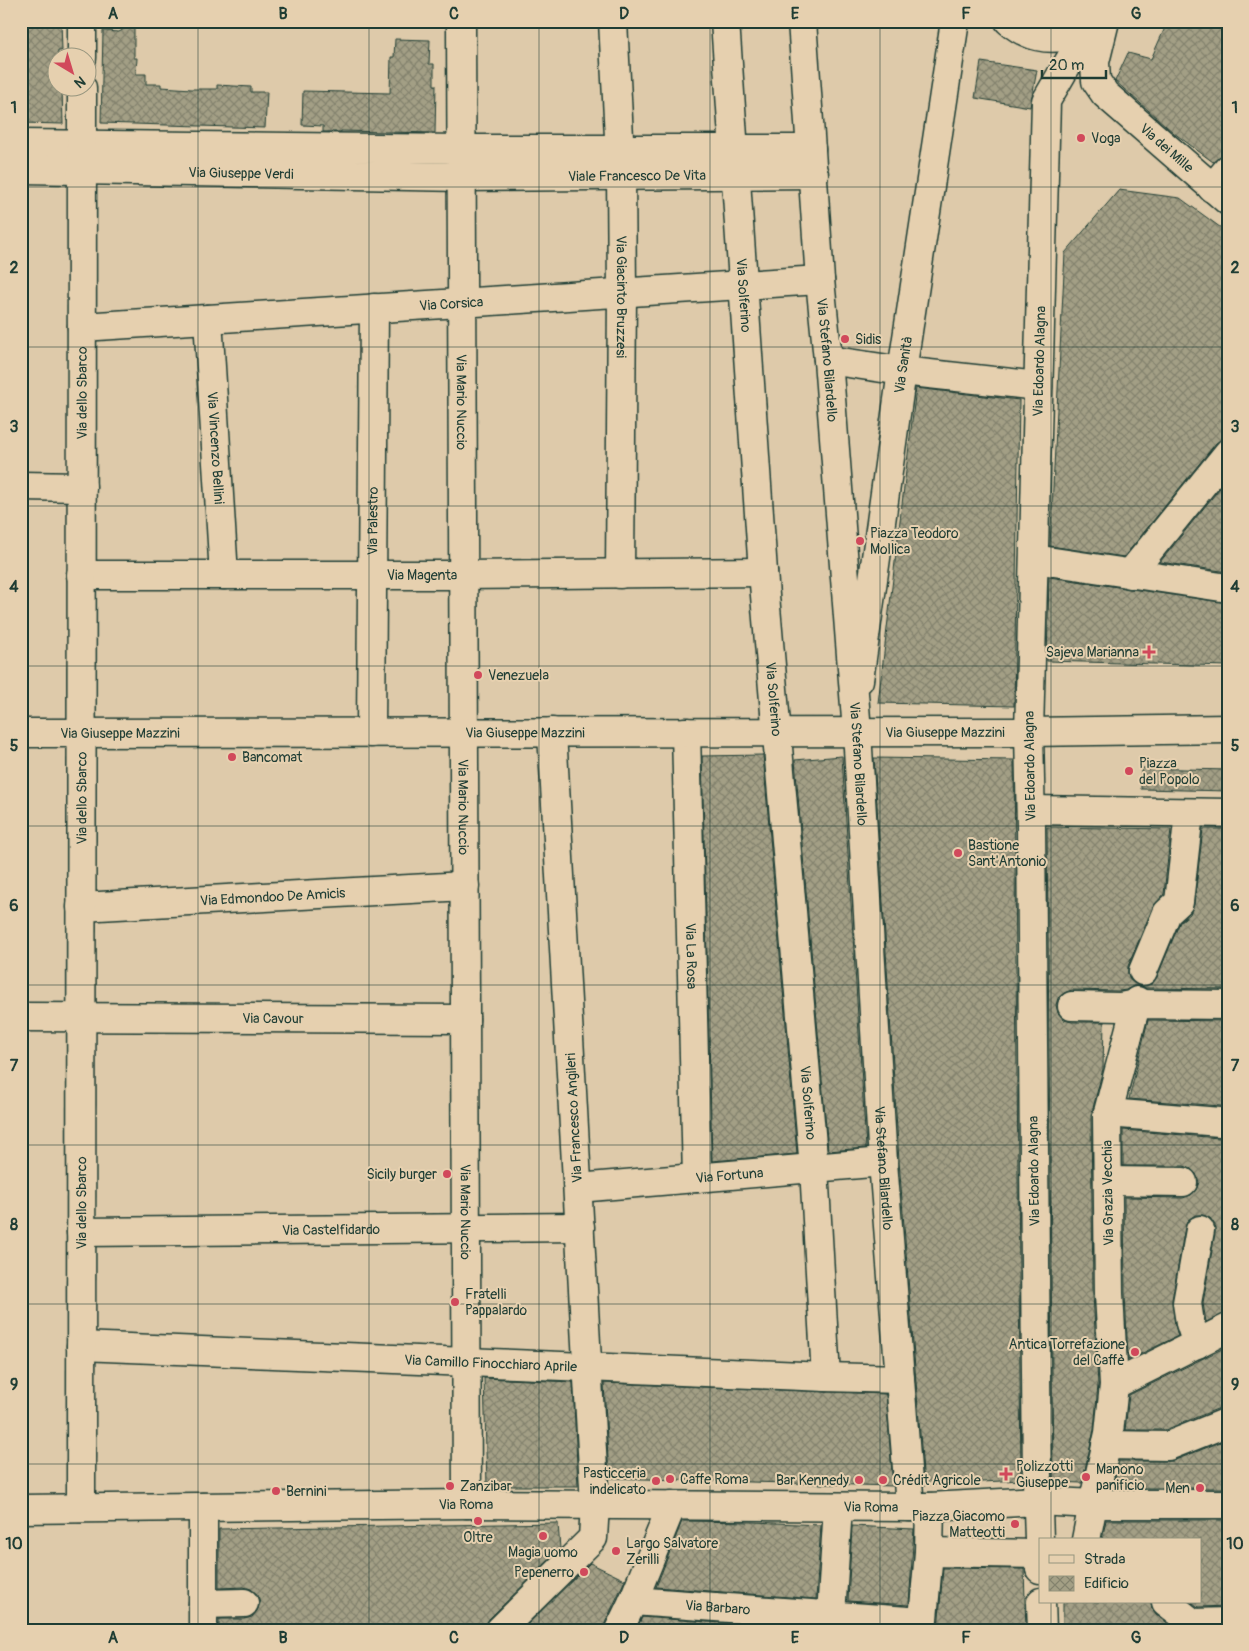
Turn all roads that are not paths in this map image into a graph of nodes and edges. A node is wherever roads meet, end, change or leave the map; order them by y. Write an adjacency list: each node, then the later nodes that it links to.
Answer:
1 (82, 21): 9 (street)
2 (460, 21): 12 (street, Via Mario Nuccio)
3 (613, 21): 16 (street, Via Giacinto Bruzzesi)
4 (725, 21): 14 (street, Via Solferino)
5 (802, 21): 15 (street, Via Stefano Bilardello)
6 (955, 21): 28 (street, Via Sanità)
7 (1008, 21): 8 (street)
8 (1096, 23): 19 (street, Via dei Mille); 29 (street, Via Edoardo Alagna)
9 (82, 48)
10 (82, 98): 13 (street, Via dello Sbarco)
11 (21, 144): 13 (street, Via Giuseppe Verdi)
12 (461, 149): 13 (street, Via Giuseppe Verdi); 16 (street, Viale Francesco De Vita); 18 (street, Via Mario Nuccio)
13 (82, 157): 17 (street, Via Giuseppe Verdi); 18 (street, Via Giuseppe Verdi); 26 (street, Via dello Sbarco)
14 (735, 162): 15 (street, Viale Francesco De Vita); 16 (street, Viale Francesco De Vita); 21 (street, Via Solferino)
15 (813, 162): 20 (street, Via Stefano Bilardello)
16 (620, 163): 18 (street, Viale Francesco De Vita); 22 (street, Via Giacinto Bruzzesi)
17 (21, 169)
18 (462, 177): 23 (street, Via Mario Nuccio)
19 (1223, 186)
20 (820, 280): 21 (street, Via Corsica); 27 (street, Via Stefano Bilardello)
21 (743, 285): 22 (street, Via Corsica); 34 (street, Via Solferino)
22 (622, 292): 23 (street, Via Corsica); 35 (street, Via Giacinto Bruzzesi)
23 (461, 302): 24 (street, Via Corsica); 40 (street, Via Mario Nuccio)
24 (374, 308): 25 (street, Via Corsica); 39 (street, Via Palestro)
25 (208, 319): 26 (street, Via Corsica); 38 (street, Via Vincenzo Bellini)
26 (82, 327): 32 (street, Via dello Sbarco)
27 (828, 360): 28 (street); 42 (street, Via Stefano Bilardello)
28 (902, 371): 29 (street); 42 (street, Via Sanità)
29 (1038, 386): 33 (street, Via Edoardo Alagna)
30 (1228, 453): 36 (street)
31 (21, 486): 32 (street)
32 (82, 487): 37 (street, Via dello Sbarco)
33 (1034, 559): 36 (street); 47 (street, Via Edoardo Alagna)
34 (763, 572): 35 (street, Via Magenta); 46 (street, Via Solferino)
35 (620, 574): 40 (street, Via Magenta)
36 (1130, 574): 41 (street)
37 (81, 575): 38 (street, Via Magenta); 49 (street, Via dello Sbarco)
38 (224, 575): 39 (street, Via Magenta)
39 (372, 575): 40 (street, Via Magenta); 50 (street, Via Palestro)
40 (461, 576): 51 (street, Via Mario Nuccio)
41 (1228, 588)
42 (856, 722): 46 (street, Via Giuseppe Mazzini); 47 (street, Via Giuseppe Mazzini); 66 (street, Via Stefano Bilardello)
43 (1228, 729): 47 (street, Via Giuseppe Mazzini)
44 (552, 732): 45 (street, Via Giuseppe Mazzini); 51 (street, Via Giuseppe Mazzini); 71 (street, Via Francesco Angileri)
45 (686, 732): 46 (street, Via Giuseppe Mazzini); 68 (street, Via La Rosa)
46 (776, 732): 67 (street, Via Solferino)
47 (1028, 732): 52 (street, Via Edoardo Alagna)
48 (21, 733): 49 (street, Via Giuseppe Mazzini)
49 (81, 733): 50 (street, Via Giuseppe Mazzini); 56 (street, Via dello Sbarco)
50 (371, 733): 51 (street, Via Giuseppe Mazzini)
51 (464, 733): 55 (street, Via Mario Nuccio)
52 (1031, 810): 54 (street); 86 (street, Via Edoardo Alagna)
53 (1228, 813): 54 (street)
54 (1188, 821): 57 (street)
55 (465, 886): 56 (street, Via Edmondoo De Amicis); 63 (street, Via Mario Nuccio)
56 (81, 907): 62 (street, Via dello Sbarco)
57 (1143, 970)
58 (1136, 1002): 59 (street); 60 (street); 64 (street, Via Grazia Vecchia)
59 (1228, 1005)
60 (1072, 1006)
61 (21, 1017): 62 (street, Via Cavour)
62 (81, 1017): 63 (street, Via Cavour); 75 (street, Via dello Sbarco)
63 (465, 1019): 73 (street, Via Mario Nuccio)
64 (1108, 1113): 65 (street); 69 (street, Via Grazia Vecchia)
65 (1220, 1122)
66 (883, 1162): 67 (street, Via Fortuna); 82 (street, Via Stefano Bilardello)
67 (814, 1168): 68 (street, Via Fortuna); 81 (street, Via Solferino)
68 (697, 1178): 71 (street, Via Fortuna)
69 (1108, 1182): 70 (street); 83 (street, Via Grazia Vecchia)
70 (1184, 1182)
71 (578, 1188): 72 (street, Via Francesco Angileri)
72 (580, 1227): 73 (street, Via Castelfidardo); 80 (street, Via Francesco Angileri)
73 (466, 1228): 75 (street, Via Castelfidardo); 79 (street, Via Mario Nuccio)
74 (1200, 1230): 77 (street)
75 (81, 1232): 78 (street, Via dello Sbarco)
76 (1228, 1328): 77 (street)
77 (1197, 1344): 83 (street)
78 (81, 1346): 79 (street, Via Camillo Finocchiaro Aprile); 94 (street, Via dello Sbarco)
79 (466, 1361): 80 (street, Via Camillo Finocchiaro Aprile); 88 (street, Via Mario Nuccio)
80 (587, 1366): 81 (street, Via Camillo Finocchiaro Aprile); 89 (street, Via Francesco Angileri)
81 (826, 1377): 82 (street, Via Camillo Finocchiaro Aprile)
82 (900, 1379): 93 (street, Via Stefano Bilardello)
83 (1114, 1385): 85 (street, Via Grazia Vecchia)
84 (1228, 1422): 85 (street)
85 (1106, 1445): 87 (street, Via Grazia Vecchia)
86 (1037, 1490): 87 (street); 93 (street); 97 (street, Via Edoardo Alagna)
87 (1095, 1497): 90 (street); 98 (street, Via Grazia Vecchia)
88 (467, 1504): 89 (street, Via Roma); 92 (street, Via Roma)
89 (595, 1504): 91 (street, Via Roma); 111 (street, Via Francesco Angileri)
90 (1228, 1504)
91 (672, 1506): 96 (street, Via Roma); 101 (street)
92 (203, 1507): 94 (street, Via Roma); 105 (street)
93 (920, 1507): 96 (street, Via Roma); 99 (street, Via Stefano Bilardello)
94 (81, 1508): 95 (street, Via Roma)
95 (21, 1509)
96 (838, 1516): 108 (street)
97 (1039, 1538)
98 (1086, 1538)
99 (929, 1552): 100 (street); 109 (street, Via Stefano Bilardello)
100 (1039, 1556)
101 (633, 1601): 106 (street, Via Barbaro); 112 (street)
102 (244, 1604): 105 (street)
103 (1041, 1604): 113 (street)
104 (1168, 1604): 110 (street)
105 (203, 1617)
106 (751, 1620): 108 (street, Via Barbaro)
107 (1228, 1622): 110 (street)
108 (830, 1623): 109 (street, Via Barbaro)
109 (922, 1626)
110 (1194, 1626)
111 (500, 1630)
112 (619, 1630)
113 (1042, 1630)

